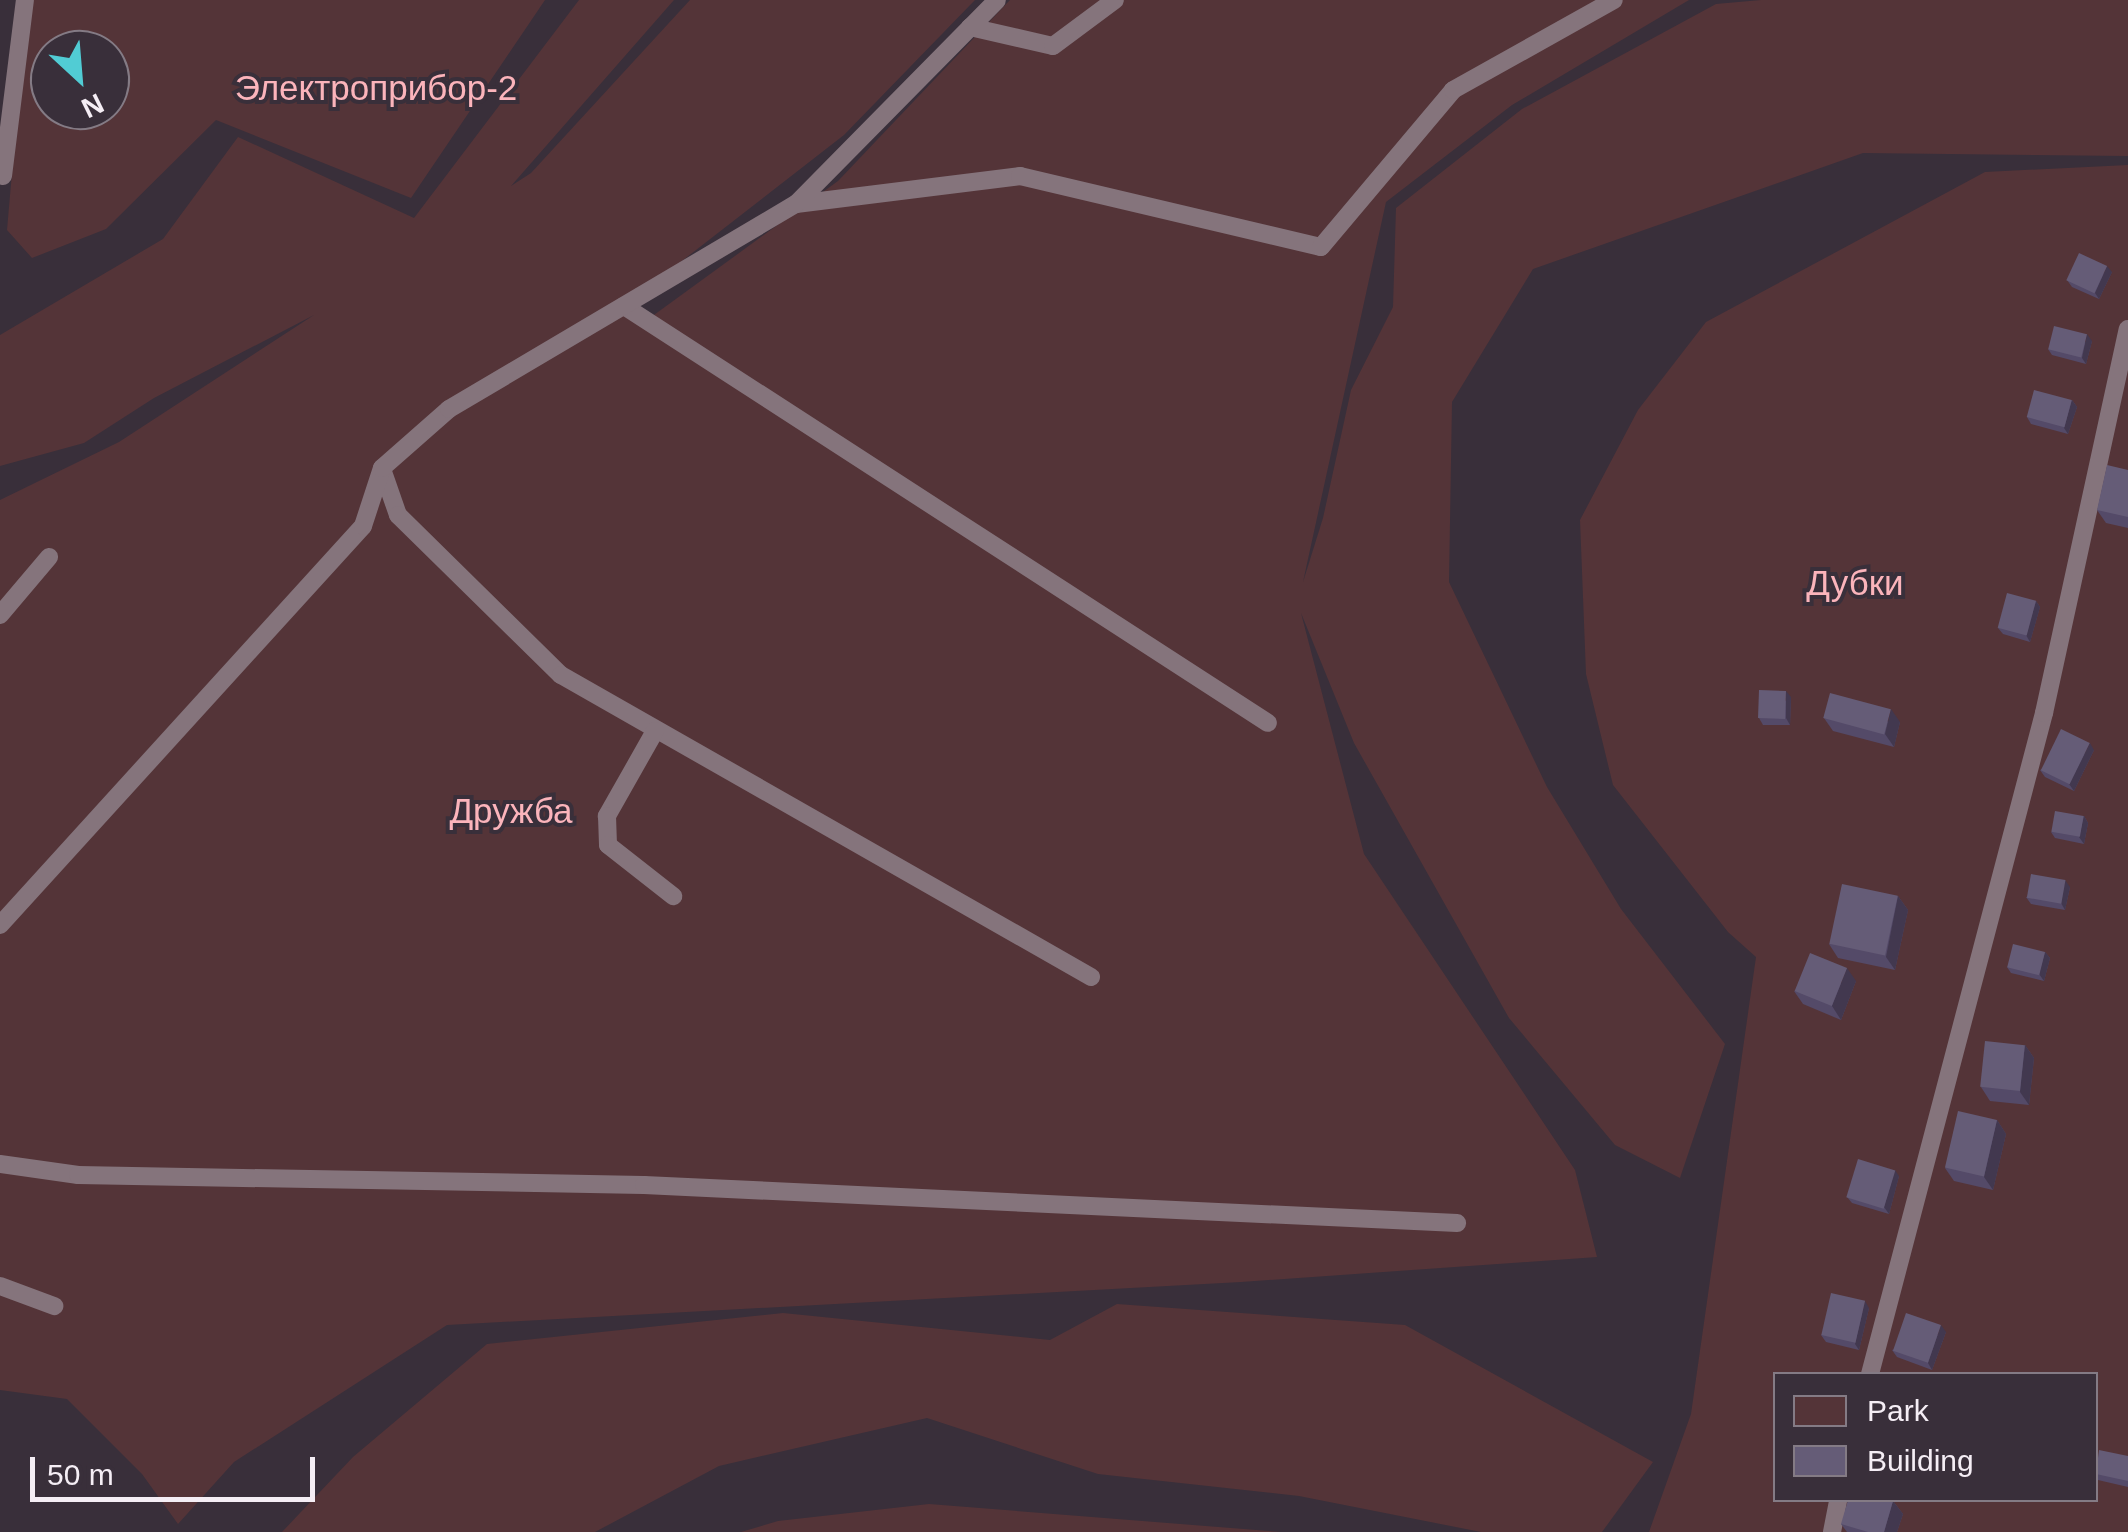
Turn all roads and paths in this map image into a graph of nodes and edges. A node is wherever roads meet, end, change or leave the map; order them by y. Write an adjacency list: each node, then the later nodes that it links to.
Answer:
1 (25, 0): 6 (lane)
2 (997, 0): 5 (lane)
3 (1115, 0): 5 (lane)
4 (1614, 0): 7 (lane)
5 (970, 27): 7 (lane)
6 (3, 176)
7 (796, 204): 8 (lane)
8 (624, 306): 10 (lane); 13 (lane)
9 (2128, 329): 22 (lane)
10 (382, 468): 14 (lane); 16 (lane)
11 (49, 557): 12 (lane)
12 (0, 615)
13 (1268, 723)
14 (655, 731): 15 (lane); 17 (lane)
15 (673, 896)
16 (0, 925)
17 (1091, 976)
18 (0, 1164): 19 (lane)
19 (1456, 1223)
20 (0, 1286): 21 (lane)
21 (54, 1306)
22 (1871, 1372)
23 (1838, 1502): 24 (lane)
24 (1832, 1532)

